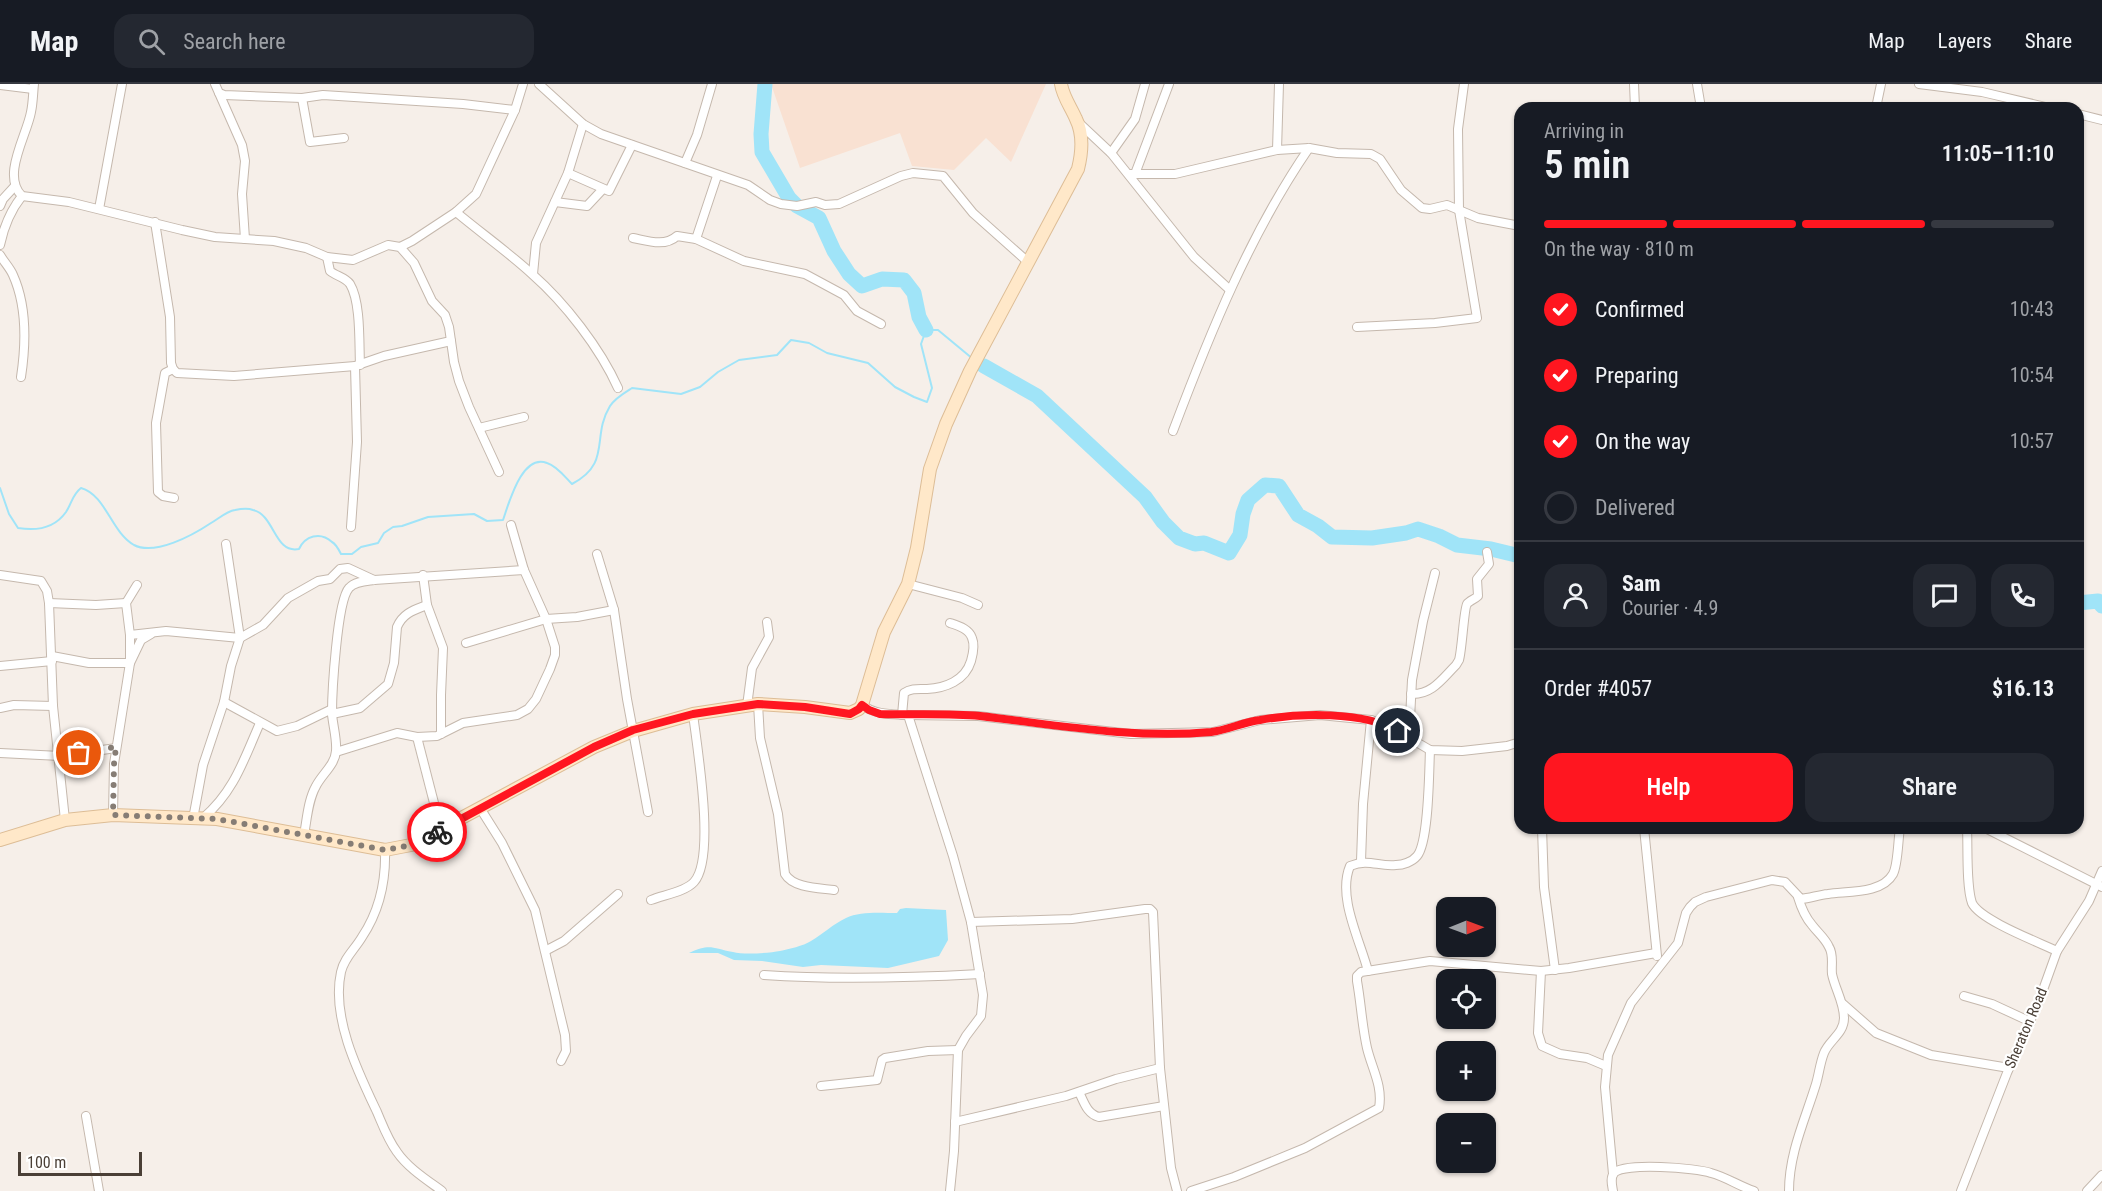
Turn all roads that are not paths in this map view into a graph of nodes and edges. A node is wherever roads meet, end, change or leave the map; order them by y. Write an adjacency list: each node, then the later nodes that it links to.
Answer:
1 (122, 84): 42 (street)
2 (215, 84): 17 (street)
3 (523, 84): 23 (street)
4 (539, 84): 27 (street)
5 (712, 84): 33 (street)
6 (1061, 84): 26 (street)
7 (1145, 84): 32 (street)
8 (1169, 84): 35 (street)
9 (1279, 84): 31 (street)
10 (1464, 84): 43 (street)
11 (1635, 84): 19 (street)
12 (1697, 84): 20 (street)
13 (1881, 84): 21 (street)
14 (1919, 84): 22 (street)
15 (0, 85): 16 (street)
16 (33, 87): 37 (street)
17 (219, 93): 18 (street); 48 (street)
18 (302, 98): 23 (street); 28 (street)
19 (1635, 102)
20 (1700, 102)
21 (1877, 102)
22 (2024, 102)
23 (514, 110): 44 (street)
24 (2084, 116): 25 (street)
25 (2102, 120)
26 (1078, 122): 32 (street); 54 (street)
27 (583, 124): 29 (street); 34 (street)
28 (344, 138)
29 (632, 145): 33 (street); 38 (street)
30 (1309, 148): 31 (street); 43 (street); 56 (street)
31 (1277, 150): 35 (street)
32 (1111, 153): 35 (street)
33 (685, 163): 36 (street)
34 (568, 173): 38 (street); 40 (street)
35 (1132, 174): 56 (street)
36 (717, 176): 49 (street); 54 (street)
37 (15, 186): 39 (street); 41 (street)
38 (602, 190): 40 (street)
39 (22, 196): 42 (street); 50 (street)
40 (555, 202): 55 (street)
41 (0, 206)
42 (99, 209): 45 (street)
43 (1460, 210): 46 (street); 58 (street)
44 (456, 212): 51 (street); 55 (street)
45 (155, 222): 48 (street); 61 (street)
46 (1514, 225)
47 (633, 238): 49 (street)
48 (245, 239): 53 (street)
49 (696, 239): 57 (street)
50 (0, 245)
51 (399, 247): 53 (street); 59 (street)
52 (0, 255): 62 (street)
53 (327, 256): 60 (street)
54 (1028, 262): 79 (street)
55 (533, 274): 63 (street)
56 (1230, 290): 66 (street)
57 (881, 324)
58 (1357, 327)
59 (451, 340): 60 (street); 65 (street)
60 (357, 366): 61 (street); 70 (street)
61 (173, 369): 68 (street)
62 (21, 377)
63 (618, 388)
64 (524, 417): 65 (street)
65 (479, 428): 67 (street)
66 (1173, 431)
67 (499, 472)
68 (174, 498)
69 (511, 525): 74 (street)
70 (351, 527)
71 (226, 544): 91 (street)
72 (1487, 552): 96 (street)
73 (597, 554): 85 (street)
74 (524, 570): 77 (street); 86 (street)
75 (1435, 573): 96 (street)
76 (0, 574): 81 (street)
77 (423, 575): 78 (street); 83 (street)
78 (375, 580): 91 (street); 102 (street)
79 (908, 584): 84 (street); 99 (street)
80 (137, 585): 82 (street)
81 (49, 603): 82 (street); 93 (street)
82 (126, 603): 90 (street)
83 (427, 605): 102 (street); 108 (street)
84 (978, 605)
85 (614, 610): 86 (street); 107 (street)
86 (546, 619): 92 (street); 108 (street)
87 (767, 622): 98 (street)
88 (950, 623): 104 (street)
89 (154, 632): 90 (street); 91 (street); 94 (street)
90 (130, 634): 94 (street)
91 (240, 638): 97 (street)
92 (466, 643)
93 (52, 659): 94 (street); 95 (street); 100 (street)
94 (130, 663): 112 (street)
95 (0, 666)
96 (1411, 694): 110 (street)
97 (224, 702): 106 (street); 120 (street)
98 (752, 705): 99 (street); 103 (street); 134 (street)
99 (862, 705): 104 (street)
100 (53, 706): 101 (street); 116 (street)
101 (0, 708)
102 (332, 711): 106 (street); 114 (street)
103 (693, 714): 107 (street); 137 (street)
104 (905, 715): 105 (street); 138 (street)
105 (1371, 720): 110 (street); 131 (street)
106 (260, 723): 120 (street)
107 (633, 730): 117 (street); 118 (street)
108 (441, 734): 109 (street)
109 (417, 737): 114 (street); 122 (street)
110 (1408, 738): 113 (street)
111 (1514, 743): 113 (street)
112 (116, 747): 116 (street); 119 (street)
113 (1430, 750): 131 (street)
114 (336, 752): 128 (street)
115 (0, 753): 116 (street)
116 (60, 756): 121 (street)
117 (480, 808): 122 (street); 139 (street)
118 (648, 812)
119 (113, 815): 120 (street); 121 (street)
120 (198, 819): 128 (street)
121 (65, 820): 129 (street)
122 (441, 830): 130 (street)
123 (1542, 834): 143 (street)
124 (1645, 834): 141 (street)
125 (1899, 834): 136 (street)
126 (1967, 834): 140 (street)
127 (1996, 834): 133 (street)
128 (304, 835): 130 (street)
129 (0, 840)
130 (385, 850): 164 (street)
131 (1361, 861): 144 (street)
132 (2102, 871): 133 (street, Sheraton Road)
133 (2100, 886): 140 (street, Sheraton Road)
134 (834, 890)
135 (618, 894): 139 (street)
136 (1798, 897): 142 (street); 149 (street)
137 (651, 900)
138 (970, 922): 146 (street); 154 (street)
139 (545, 951): 152 (street)
140 (2056, 951): 150 (street, Sheraton Road)
141 (1656, 953): 142 (street); 143 (street)
142 (1658, 967): 153 (street)
143 (1555, 970): 145 (street)
144 (1368, 971): 145 (street); 167 (street)
145 (1541, 971): 153 (street)
146 (980, 974): 147 (street); 151 (street)
147 (764, 975)
148 (1964, 996): 150 (street)
149 (1842, 1004): 155 (street); 170 (street)
150 (2031, 1022): 155 (street, Sheraton Road)
151 (958, 1050): 156 (street); 160 (street)
152 (561, 1061)
153 (1606, 1066): 161 (street)
154 (1160, 1068): 157 (street); 158 (street)
155 (2009, 1068): 171 (street, Sheraton Road)
156 (821, 1086)
157 (1079, 1092): 158 (street); 160 (street)
158 (1164, 1106): 166 (street)
159 (86, 1116): 163 (street)
160 (955, 1122): 165 (street)
161 (1613, 1174): 168 (street); 169 (street)
162 (2102, 1175): 172 (street)
163 (99, 1191)
164 (442, 1191)
165 (950, 1191)
166 (1177, 1191)
167 (1191, 1191)
168 (1613, 1191)
169 (1754, 1191)
170 (1789, 1191)
171 (1961, 1191)
172 (2087, 1191)

